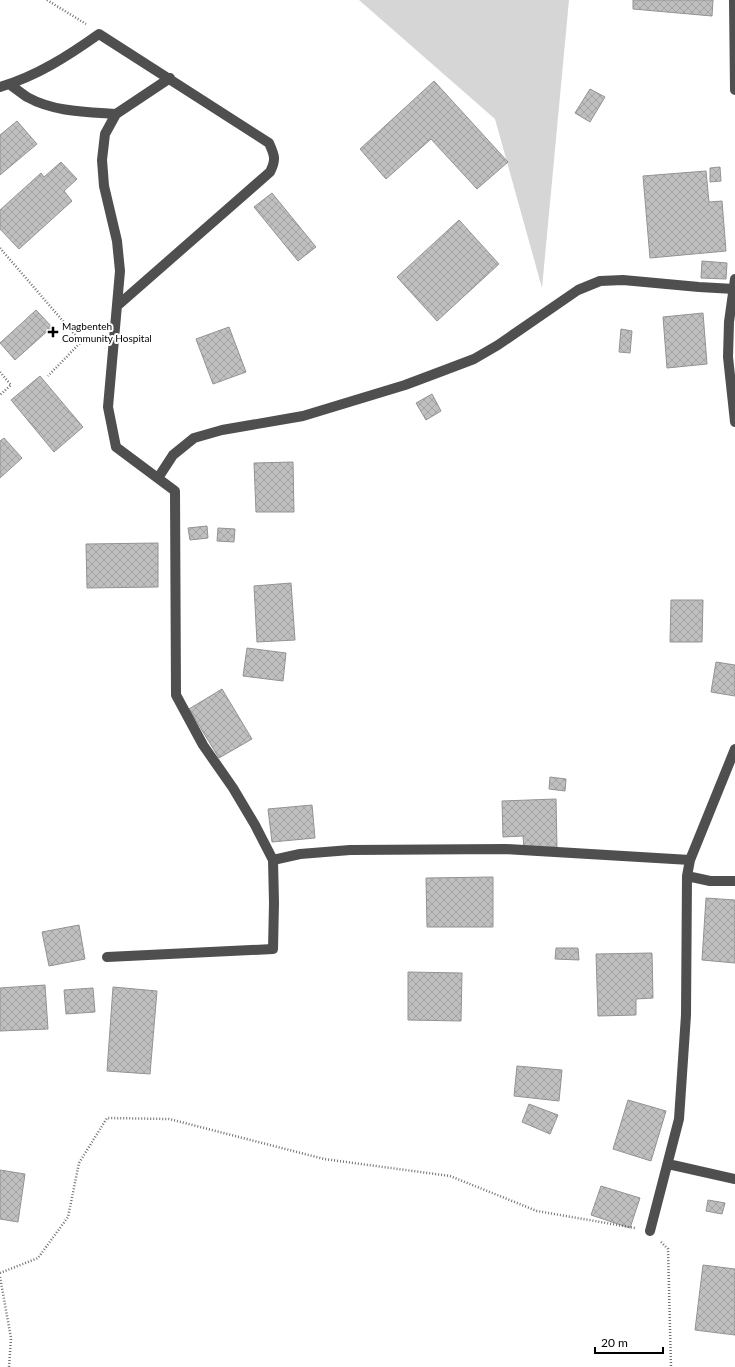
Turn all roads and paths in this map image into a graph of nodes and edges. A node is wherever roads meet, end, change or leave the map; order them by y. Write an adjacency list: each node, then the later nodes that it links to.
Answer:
1 (47, 0): 3 (path)
2 (734, 0): 6 (street)
3 (99, 34): 4 (street); 5 (street)
4 (170, 78): 7 (street); 10 (street)
5 (5, 86): 7 (street)
6 (735, 90)
7 (116, 114): 10 (street)
8 (0, 248): 12 (path)
9 (734, 284): 14 (street); 15 (street)
10 (117, 306): 15 (street)
11 (0, 372): 13 (path)
12 (48, 376)
13 (0, 395)
14 (735, 422)
15 (158, 478): 17 (street)
16 (735, 749): 18 (street)
17 (273, 860): 18 (street); 21 (street)
18 (690, 860): 19 (street)
19 (687, 876): 20 (street); 22 (street)
20 (735, 881)
21 (107, 957)
22 (668, 1164): 23 (street); 24 (street)
23 (735, 1179)
24 (650, 1231): 25 (path); 28 (path)
25 (0, 1273)
26 (0, 1277): 27 (path)
27 (8, 1367)
28 (672, 1367)

